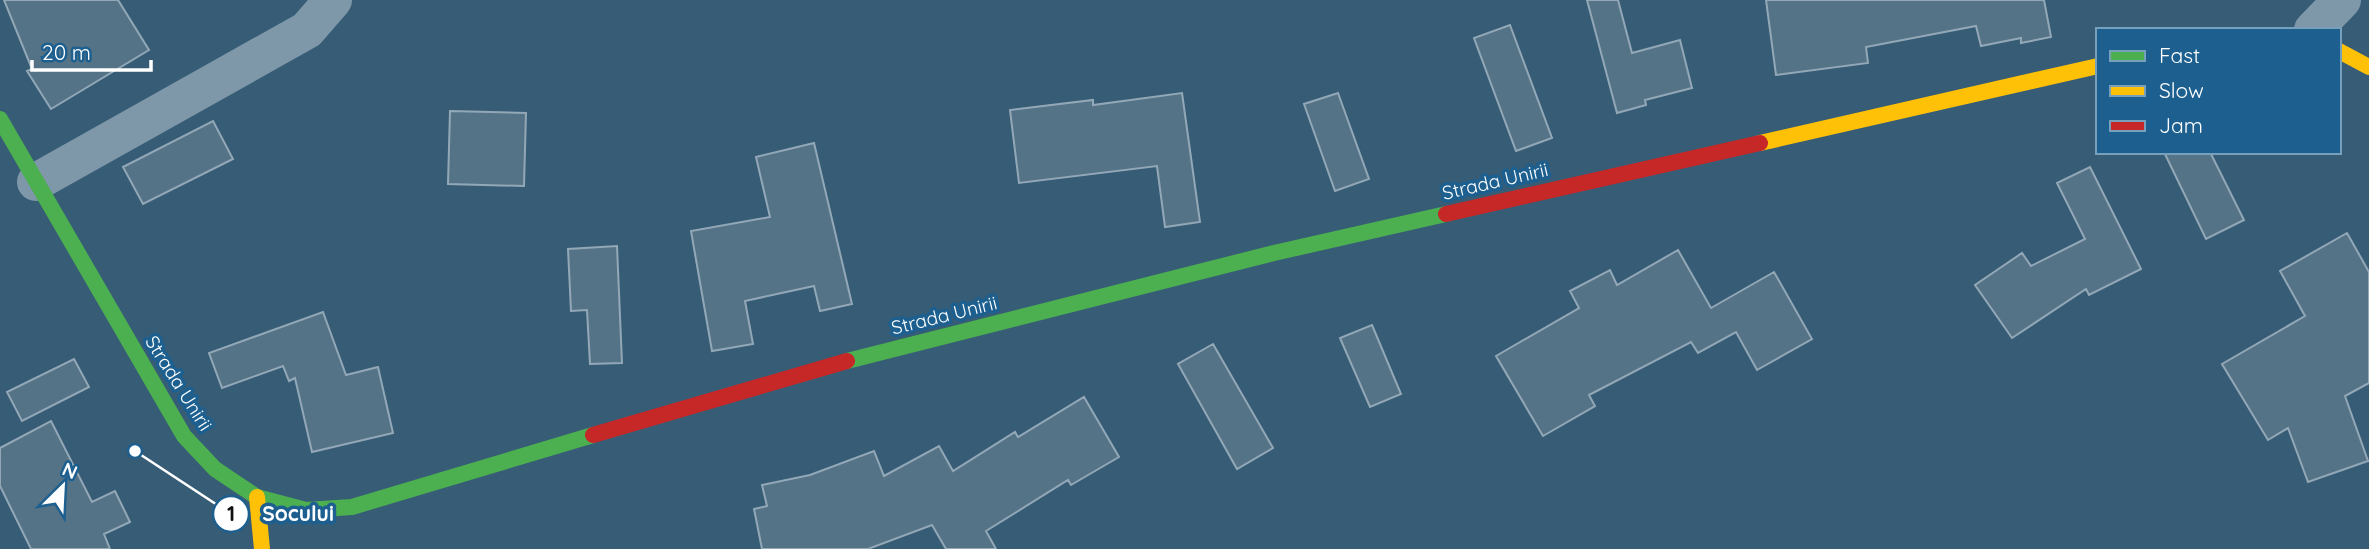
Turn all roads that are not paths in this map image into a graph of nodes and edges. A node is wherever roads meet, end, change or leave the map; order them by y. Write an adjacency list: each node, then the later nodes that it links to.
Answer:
1 (333, 0): 8 (street)
2 (2342, 0): 3 (street)
3 (2315, 28)
4 (2341, 52): 6 (main road)
5 (2096, 66): 9 (main road, Strada Unirii)
6 (2369, 67)
7 (0, 119): 8 (main road, Strada Unirii)
8 (36, 182): 9 (main road, Strada Unirii)
9 (257, 497): 10 (main road)
10 (262, 549)

